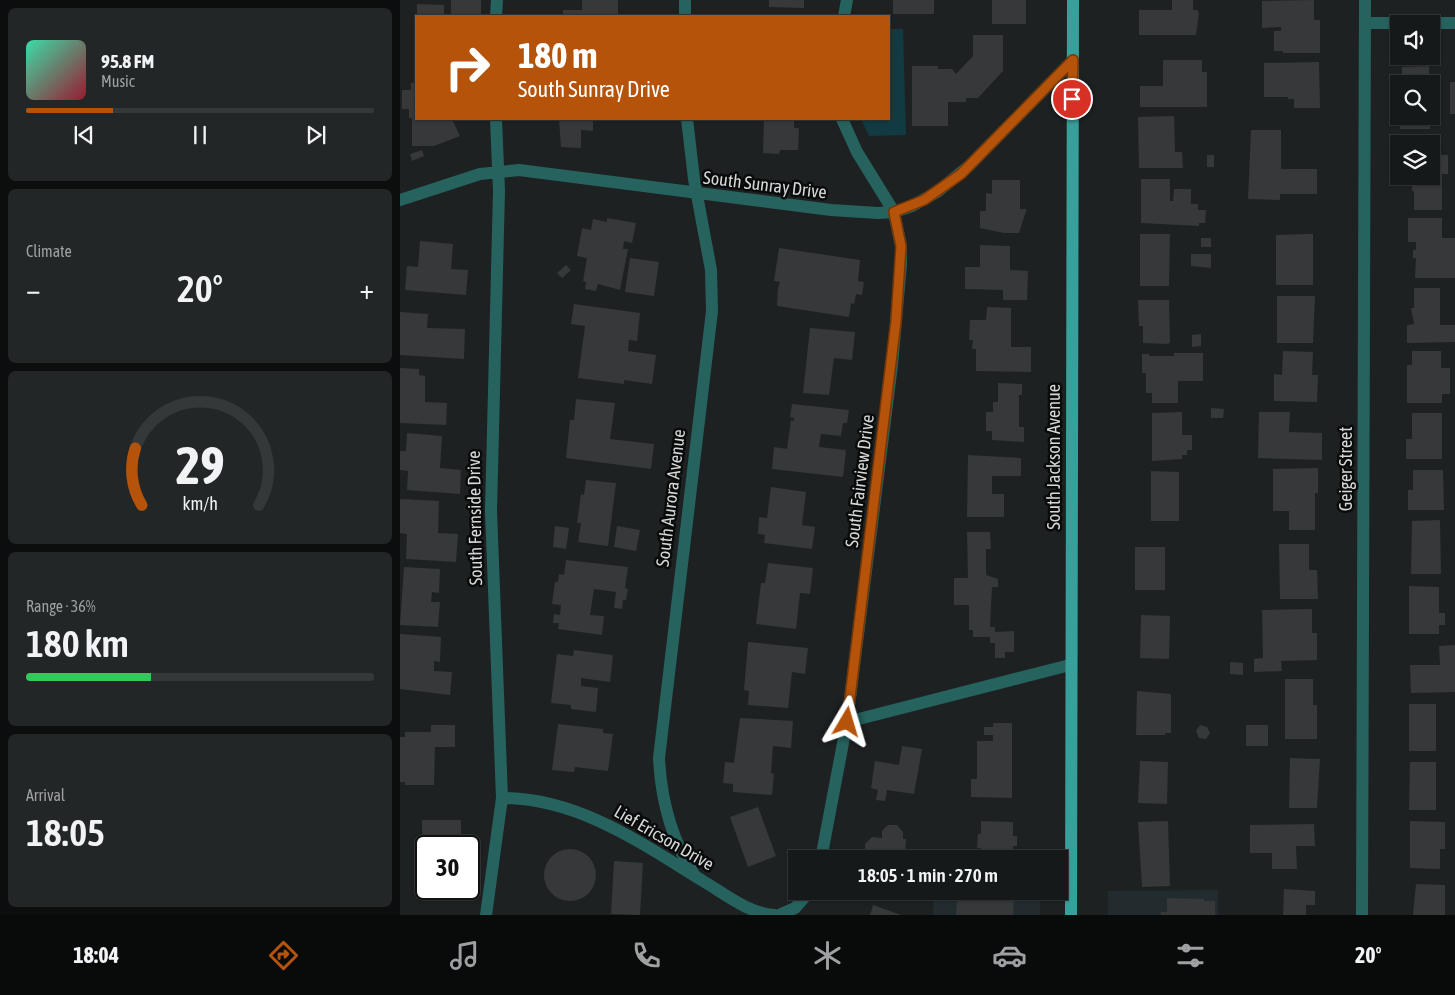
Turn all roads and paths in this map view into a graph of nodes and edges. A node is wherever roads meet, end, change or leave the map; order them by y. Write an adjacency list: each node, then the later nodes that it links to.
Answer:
1 (497, 0): 6 (street)
2 (685, 0): 7 (street)
3 (847, 0): 8 (street)
4 (1073, 0): 11 (main road, South Jackson Avenue)
5 (1365, 0): 9 (street, Geiger Street)
6 (496, 15)
7 (684, 15)
8 (844, 15)
9 (1365, 23): 10 (street); 29 (street, Geiger Street)
10 (1455, 23)
11 (1073, 60): 18 (street, South Sunray Drive); 19 (main road, South Jackson Avenue)
12 (496, 120): 15 (street, South Fernside Drive)
13 (687, 120): 16 (street, South Aurora Avenue)
14 (842, 120): 18 (street, South Fairview Drive)
15 (499, 173): 16 (street, South Sunray Drive); 17 (street, South Sunray Drive); 21 (street, South Fernside Drive)
16 (697, 194): 18 (street, South Sunray Drive); 23 (street, South Aurora Avenue)
17 (400, 200)
18 (894, 212): 20 (street, South Fairview Drive)
19 (1070, 665): 20 (street); 28 (main road, South Jackson Avenue)
20 (847, 722): 22 (street, South Fairview Drive)
21 (502, 798): 23 (street, Lief Ericson Drive); 25 (street, South Fernside Drive)
22 (824, 850)
23 (695, 876): 26 (street, Lief Ericson Drive)
24 (802, 900): 27 (street)
25 (486, 915)
26 (774, 915)
27 (779, 915)
28 (1071, 915)
29 (1362, 915)

